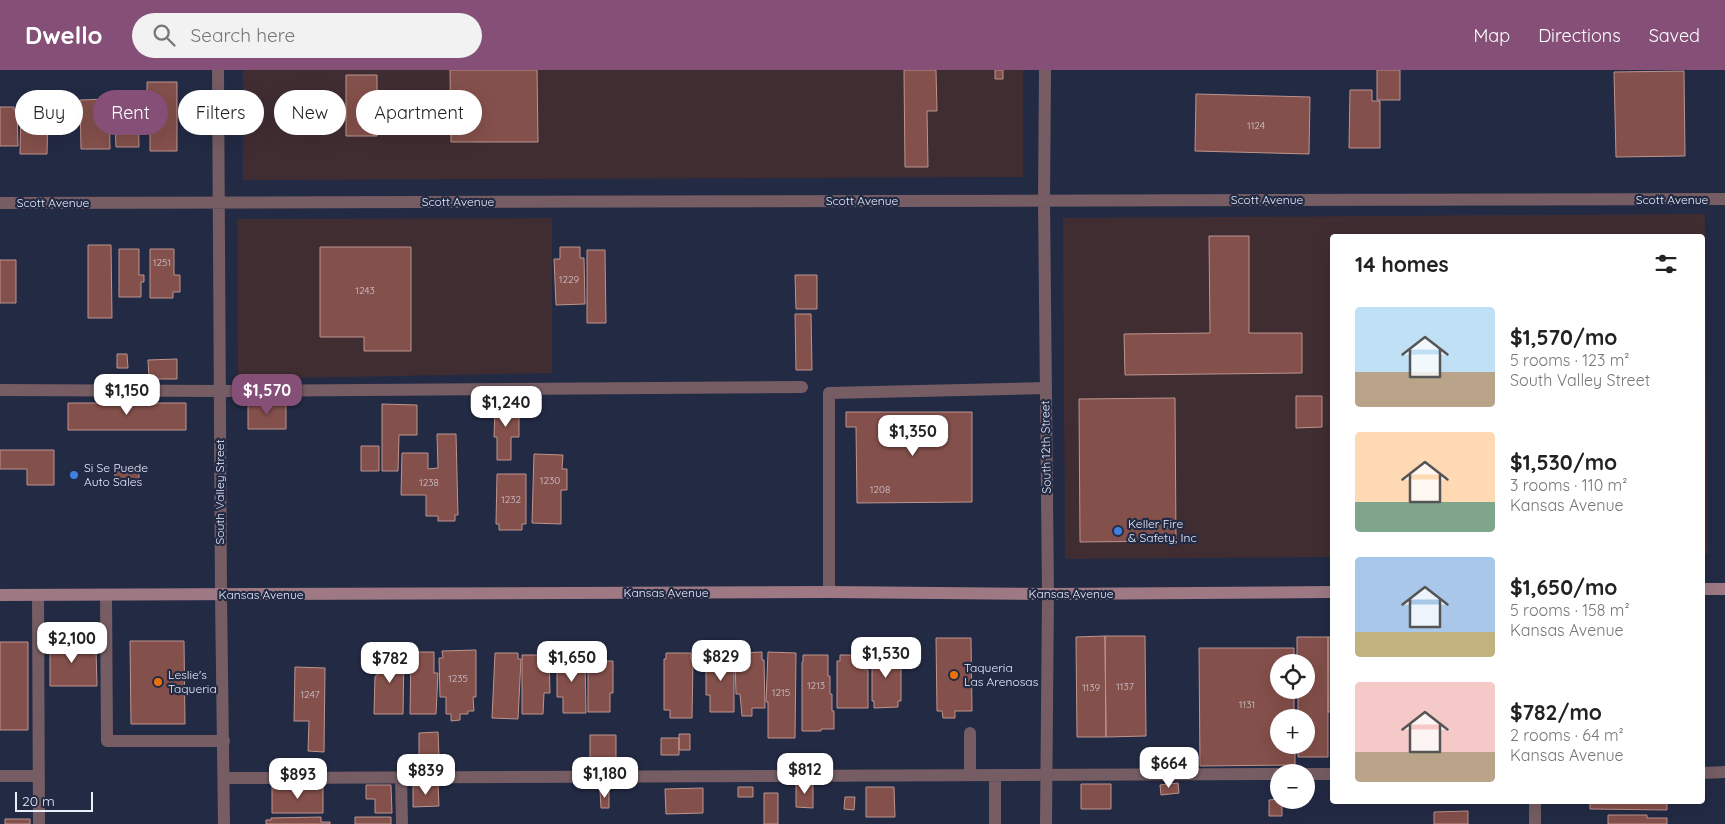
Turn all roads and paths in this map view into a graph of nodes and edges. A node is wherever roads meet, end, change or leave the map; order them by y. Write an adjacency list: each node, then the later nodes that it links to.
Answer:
1 (218, 70): 5 (street, South Valley Street)
2 (1045, 70): 4 (street, South 12th Street)
3 (1725, 200): 4 (street, Scott Avenue)
4 (1044, 201): 5 (street, Scott Avenue); 8 (street, South 12th Street)
5 (218, 202): 6 (street, Scott Avenue); 10 (street, South Valley Street)
6 (0, 203)
7 (802, 387): 10 (street)
8 (1046, 388): 13 (street); 15 (street, South 12th Street)
9 (0, 390): 10 (street)
10 (220, 391): 19 (street, South Valley Street)
11 (1705, 589): 12 (main road)
12 (1725, 589)
13 (829, 592): 15 (main road, Kansas Avenue); 19 (main road, Kansas Avenue)
14 (1330, 592): 15 (main road, Kansas Avenue)
15 (1048, 594): 29 (street, South 12th Street)
16 (0, 595): 17 (main road, Kansas Avenue)
17 (38, 595): 18 (main road, Kansas Avenue); 31 (street)
18 (106, 595): 19 (main road, Kansas Avenue); 21 (street)
19 (221, 595): 21 (street, South Valley Street)
20 (970, 733): 27 (street)
21 (224, 741): 33 (street, South Valley Street)
22 (1725, 772): 23 (street)
23 (1705, 773)
24 (1270, 774): 29 (street)
25 (1315, 774): 26 (street)
26 (1330, 774)
27 (970, 775): 28 (street); 32 (street)
28 (995, 775): 29 (street); 38 (street)
29 (1046, 775): 39 (street, South 12th Street)
30 (0, 776): 31 (street)
31 (38, 776): 35 (street)
32 (401, 777): 33 (street); 37 (street)
33 (224, 778): 36 (street, South Valley Street)
34 (1535, 804): 40 (street)
35 (39, 824)
36 (224, 824)
37 (402, 824)
38 (995, 824)
39 (1046, 824)
40 (1535, 824)

